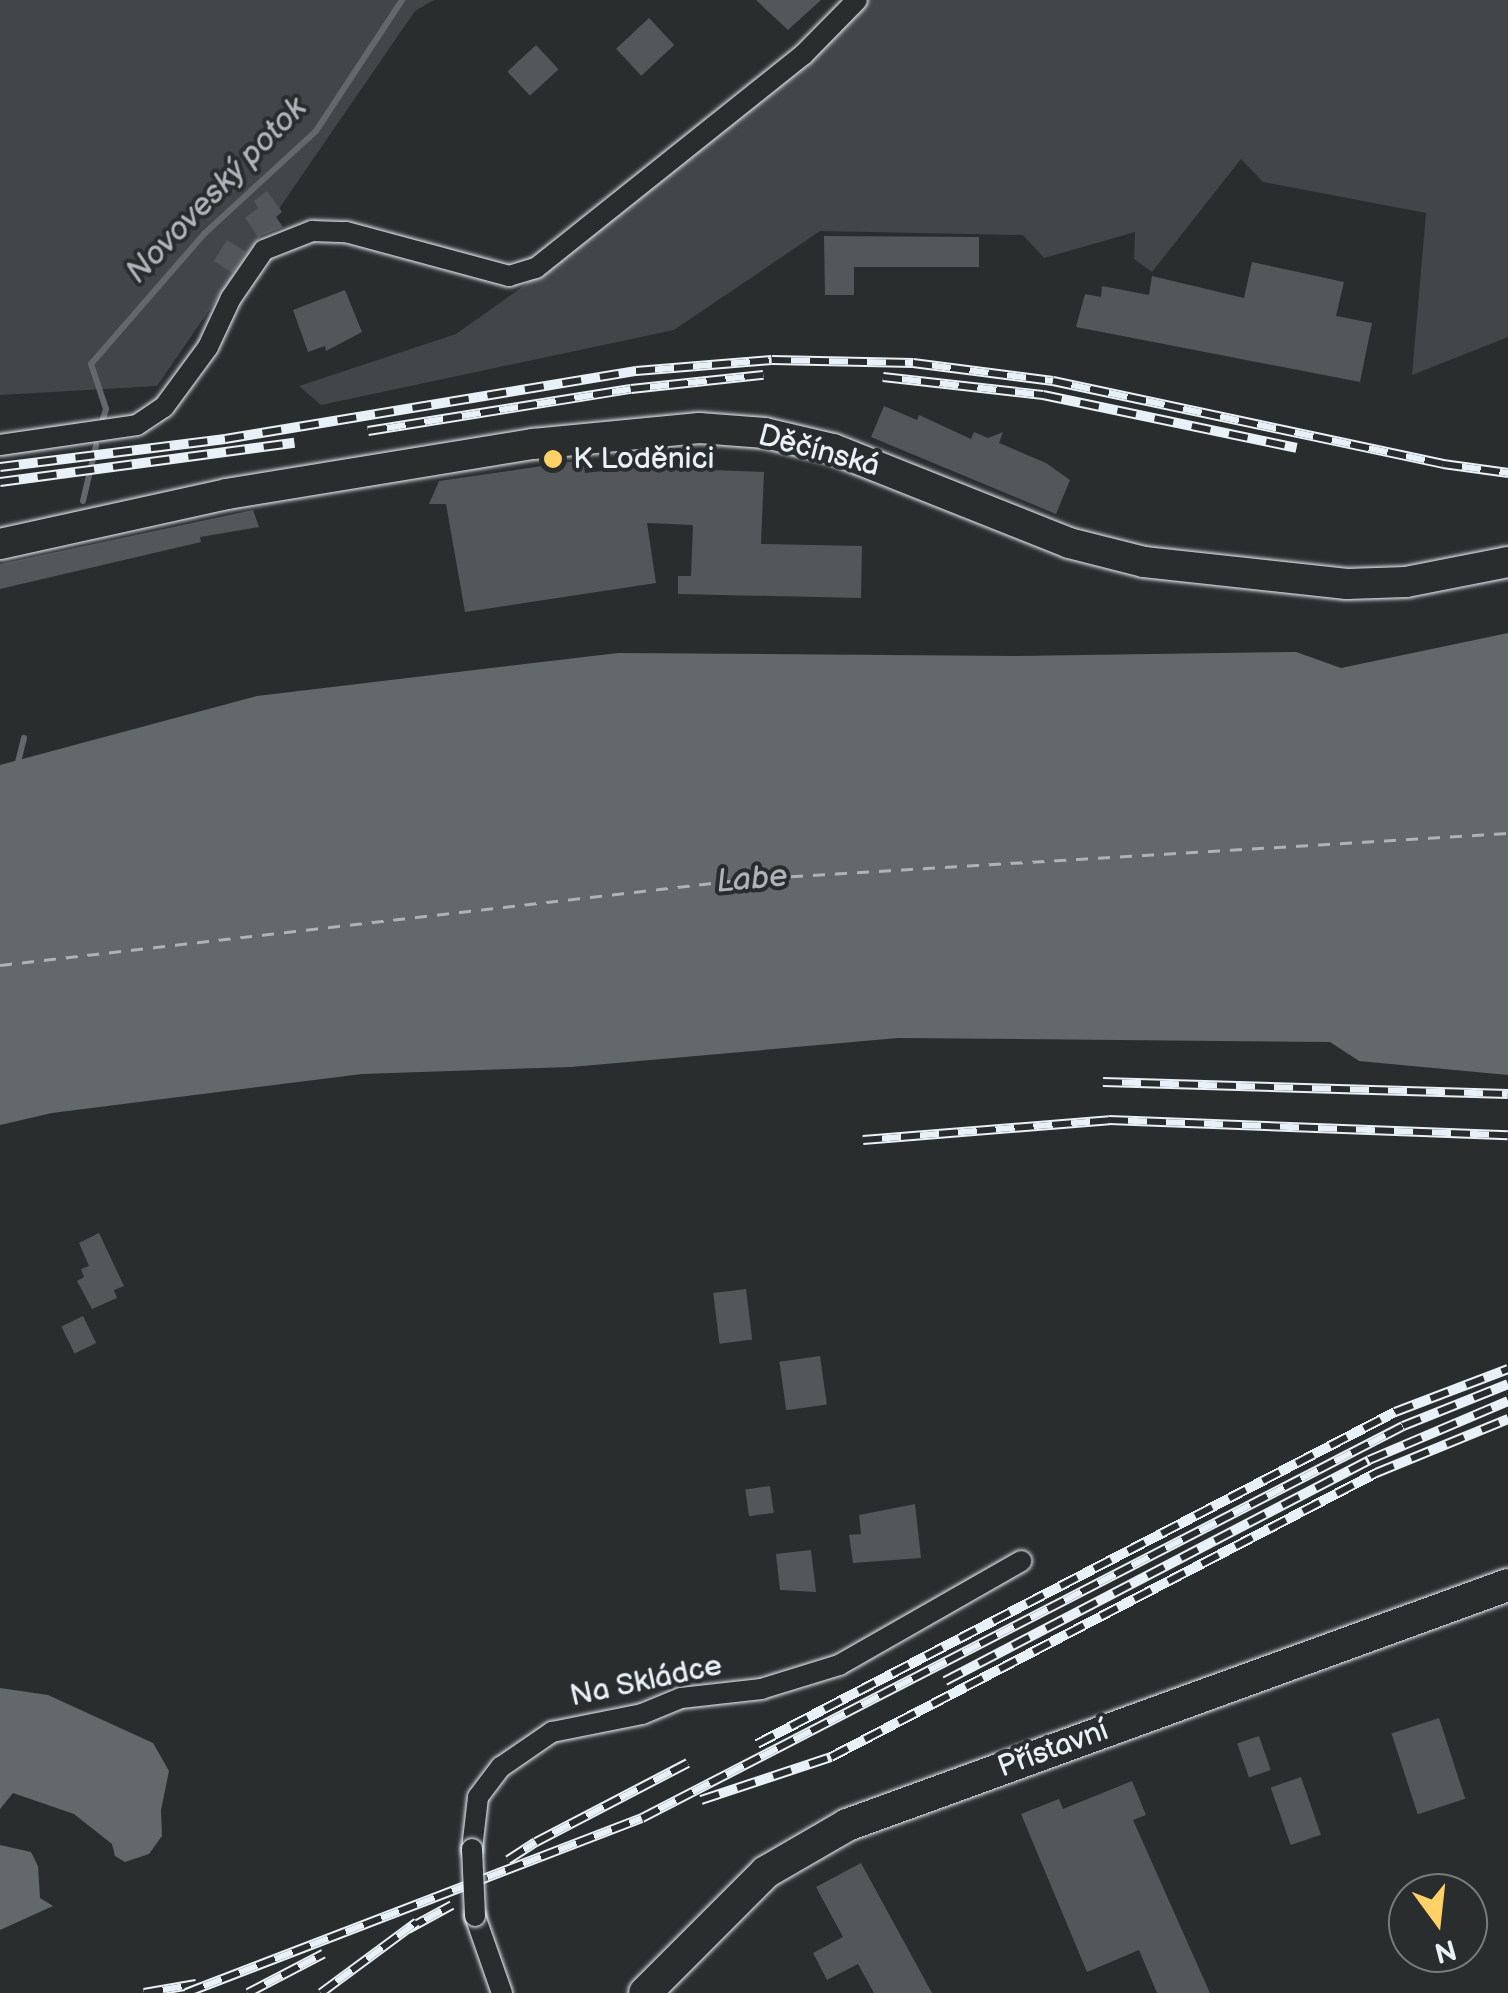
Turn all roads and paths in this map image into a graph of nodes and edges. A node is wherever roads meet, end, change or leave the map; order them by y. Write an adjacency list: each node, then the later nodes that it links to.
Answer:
1 (858, 0): 2 (street)
2 (0, 444)
3 (0, 544): 4 (main road, Děčínská)
4 (1508, 562)
5 (1021, 1560): 7 (street, Na Skládce, bridge)
6 (1508, 1585): 8 (main road, Přístavní)
7 (502, 1993)
8 (645, 1993)

